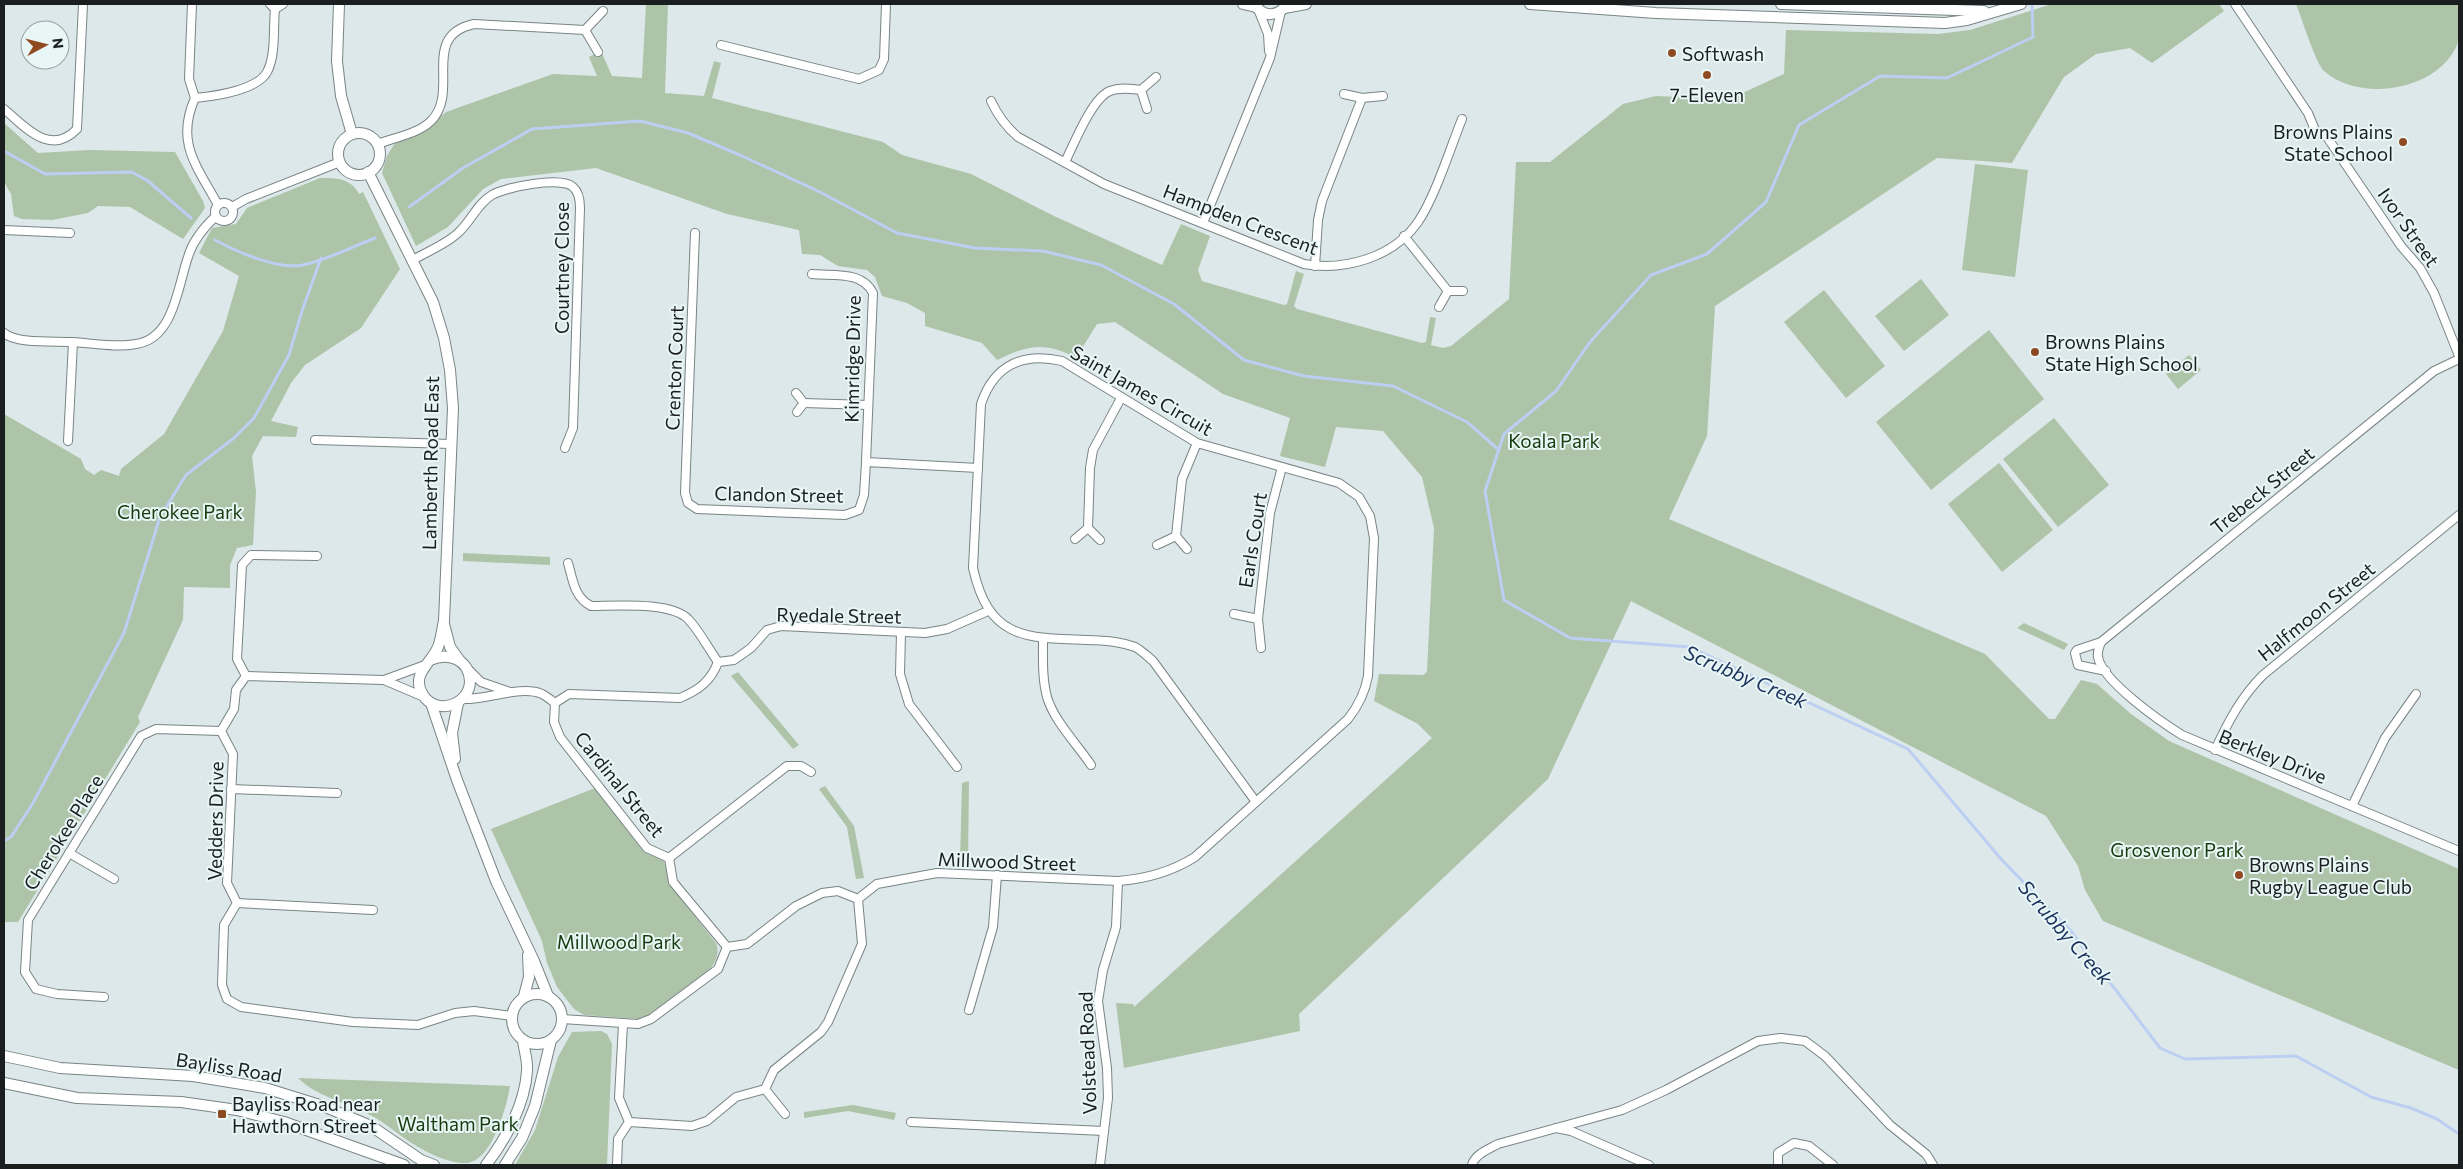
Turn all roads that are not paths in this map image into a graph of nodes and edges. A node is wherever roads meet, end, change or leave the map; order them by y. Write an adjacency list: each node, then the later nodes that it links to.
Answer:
1 (83, 4): 33 (street)
2 (192, 4): 30 (street)
3 (283, 4): 14 (street)
4 (886, 4): 23 (street)
5 (1243, 4): 16 (street)
6 (1306, 4): 17 (street)
7 (1530, 4): 12 (street)
8 (1704, 4): 20 (street)
9 (1781, 4): 13 (street)
10 (2021, 4): 19 (street)
11 (2235, 4): 57 (street, Ivor Street)
12 (1572, 5): 20 (street)
13 (1833, 5): 19 (street); 21 (street)
14 (273, 6): 30 (street)
15 (341, 6): 36 (street)
16 (1256, 7): 17 (street); 25 (street)
17 (1284, 8): 25 (street)
18 (602, 11): 22 (street)
19 (1997, 11): 21 (street)
20 (1704, 15): 21 (street)
21 (1832, 19)
22 (585, 30): 24 (street); 37 (street)
23 (722, 44)
24 (598, 52)
25 (1270, 58): 44 (street)
26 (1156, 77): 27 (street)
27 (1141, 90): 34 (street); 39 (street)
28 (1344, 94): 31 (street)
29 (1384, 96): 31 (street)
30 (195, 98): 41 (street)
31 (1362, 98): 50 (street)
32 (992, 101): 39 (street, Hampden Crescent)
33 (4, 109)
34 (1147, 110)
35 (1462, 119): 48 (street, Hampden Crescent)
36 (352, 134): 37 (street); 38 (street)
37 (377, 144): 40 (street)
38 (340, 162): 40 (street); 42 (street)
39 (1065, 162): 44 (street, Hampden Crescent)
40 (368, 172): 49 (street, Lamberth Road East)
41 (218, 205): 42 (street); 43 (street)
42 (232, 207): 43 (street)
43 (216, 216): 56 (street)
44 (1203, 223): 50 (street, Hampden Crescent)
45 (4, 230): 46 (street)
46 (70, 233)
47 (696, 233): 71 (street, Crenton Court)
48 (1404, 236): 50 (street, Hampden Crescent); 52 (street)
49 (413, 260): 66 (street, Lamberth Road East); 67 (street, Courtney Close)
50 (1315, 266)
51 (812, 274): 61 (street, Kimridge Drive)
52 (1448, 291): 53 (street); 54 (street)
53 (1463, 291)
54 (1439, 307)
55 (4, 333): 56 (street)
56 (72, 342): 64 (street)
57 (2459, 357): 87 (street, Trebeck Street)
58 (796, 393): 60 (street)
59 (1121, 398): 65 (street, Saint James Circuit); 70 (street, Saint James Circuit); 73 (street)
60 (804, 403): 61 (street); 62 (street)
61 (868, 405): 68 (street, Kimridge Drive)
62 (797, 412)
63 (315, 440): 66 (street)
64 (68, 441)
65 (1198, 443): 69 (street, Saint James Circuit); 74 (street)
66 (451, 444): 84 (street, Lamberth Road East)
67 (565, 448)
68 (866, 462): 70 (street); 71 (street, Clandon Street)
69 (1282, 467): 83 (street, Earls Court); 108 (street, Saint James Circuit)
70 (978, 468): 81 (street, Saint James Circuit)
71 (688, 503)
72 (2459, 515): 101 (street, Halfmoon Street)
73 (1088, 528): 75 (street); 76 (street)
74 (1176, 536): 77 (street); 78 (street)
75 (1075, 539)
76 (1100, 540)
77 (1158, 545)
78 (1187, 549)
79 (317, 556): 93 (street)
80 (568, 563): 90 (street)
81 (988, 611): 85 (street, Ryedale Street); 86 (street, Saint James Circuit)
82 (1234, 614): 83 (street, Earls Court)
83 (1258, 619): 88 (street, Earls Court)
84 (444, 621): 89 (street, Lamberth Road East); 91 (street, Lamberth Road East)
85 (901, 633): 90 (street, Ryedale Street); 103 (street)
86 (1043, 639): 102 (street); 108 (street, Saint James Circuit)
87 (2101, 642): 92 (street, Berkley Drive); 92 (street, Trebeck Street)
88 (1261, 648)
89 (428, 662): 91 (street); 94 (street); 97 (street)
90 (718, 662): 99 (street)
91 (463, 664): 95 (street); 98 (street)
92 (2106, 671): 101 (street, Berkley Drive)
93 (246, 676): 94 (street); 100 (street)
94 (384, 680): 97 (street)
95 (510, 692): 98 (street); 99 (street)
96 (2416, 694): 109 (street)
97 (428, 700): 98 (street); 105 (street)
98 (460, 701): 105 (street)
99 (555, 703): 112 (street, Cardinal Street)
100 (221, 731): 106 (street, Vedders Drive); 111 (street, Cherokee Place)
101 (2215, 750): 109 (street, Berkley Drive)
102 (1091, 765)
103 (958, 767)
104 (811, 772): 112 (street)
105 (457, 780): 120 (street)
106 (231, 789): 107 (street); 117 (street, Vedders Drive)
107 (336, 793)
108 (1256, 802): 115 (street, Saint James Circuit)
109 (2352, 806): 110 (street, Berkley Drive)
110 (2459, 851)
111 (69, 853): 114 (street); 123 (street, Cherokee Place)
112 (669, 858): 119 (street, Cardinal Street)
113 (997, 874): 115 (street, Millwood Street); 116 (street, Millwood Street); 124 (street)
114 (114, 879)
115 (1118, 881): 137 (street, Volstead Road)
116 (858, 899): 119 (street); 132 (street)
117 (237, 903): 118 (street); 125 (street, Vedders Drive)
118 (373, 910)
119 (726, 947): 127 (street)
120 (528, 949): 121 (street); 122 (street)
121 (524, 996): 122 (street); 125 (street)
122 (548, 996): 126 (street)
123 (104, 997)
124 (969, 1010)
125 (512, 1016): 128 (street)
126 (562, 1019): 127 (street); 129 (street)
127 (623, 1024): 134 (street)
128 (523, 1040): 129 (street); 140 (street)
129 (552, 1040): 141 (street)
130 (4, 1056): 139 (street, Bayliss Road)
131 (4, 1083): 138 (street)
132 (765, 1089): 133 (street); 134 (street)
133 (785, 1114)
134 (629, 1122): 142 (street)
135 (911, 1122): 137 (street)
136 (1554, 1128): 144 (street); 145 (street); 148 (street)
137 (1104, 1131): 143 (street, Volstead Road)
138 (404, 1165)
139 (434, 1165)
140 (486, 1165)
141 (505, 1165)
142 (617, 1165)
143 (1100, 1165)
144 (1472, 1165)
145 (1649, 1165)
146 (1778, 1165): 147 (street)
147 (1834, 1165)
148 (1934, 1165)

